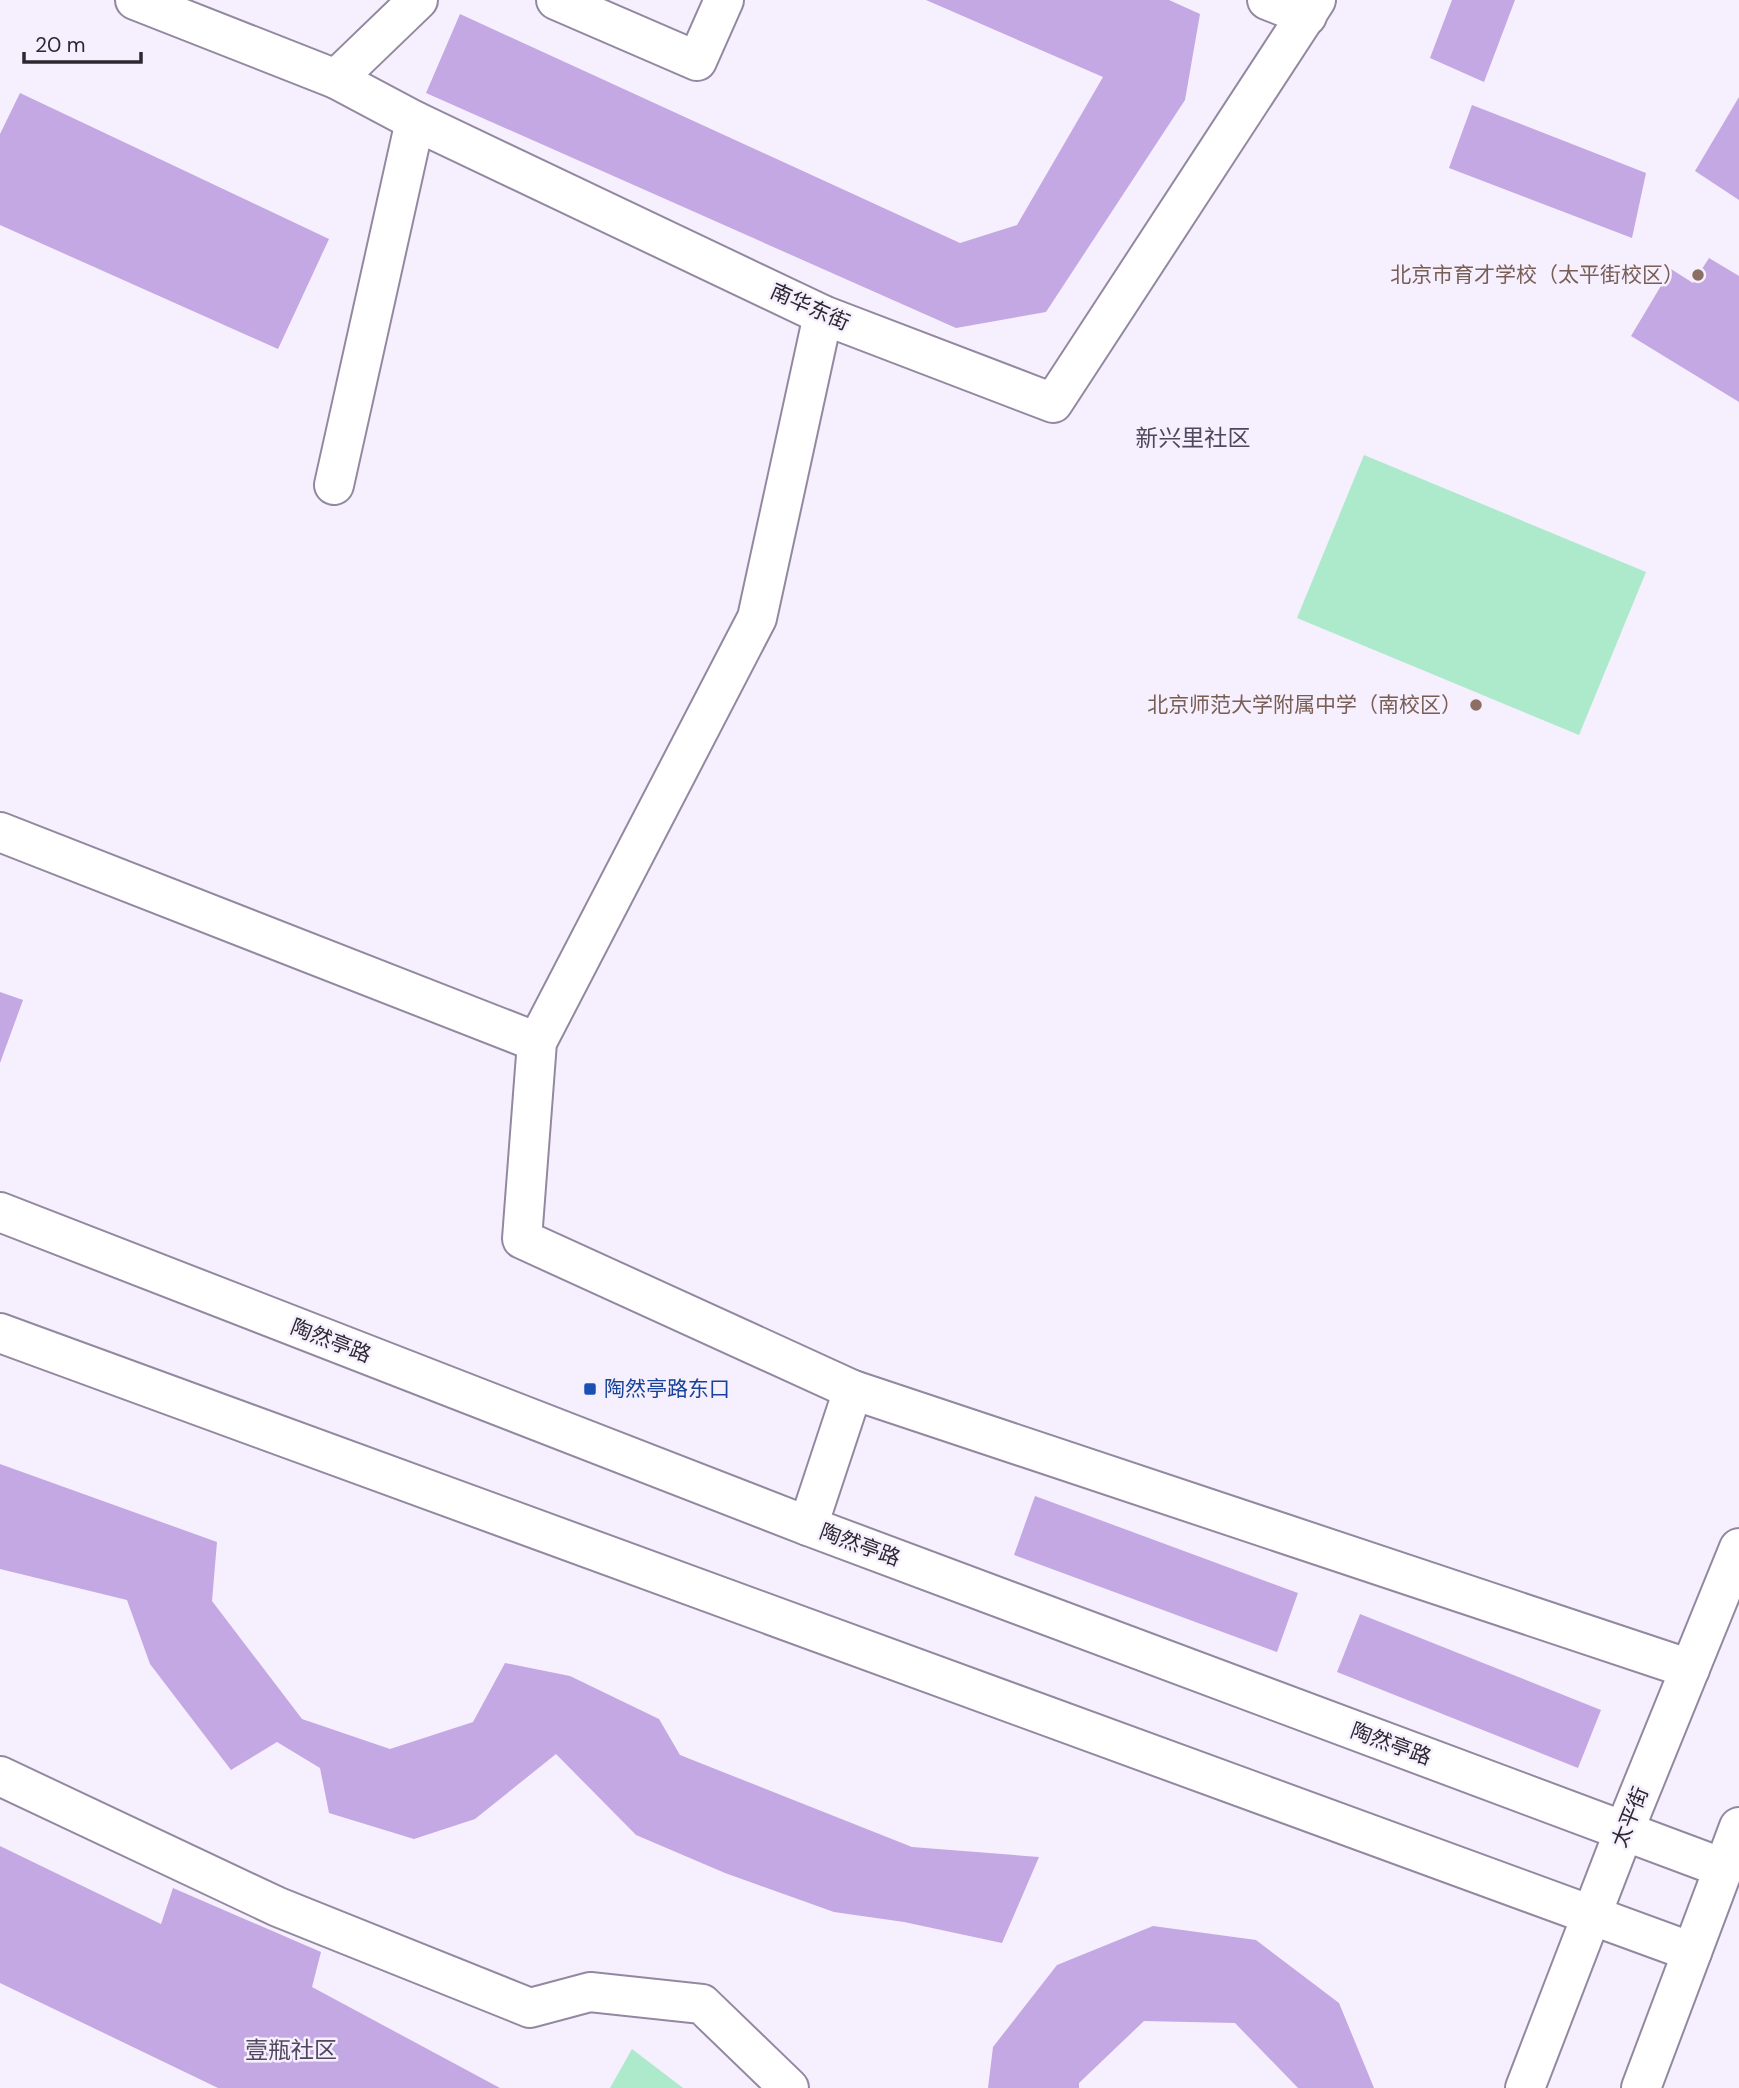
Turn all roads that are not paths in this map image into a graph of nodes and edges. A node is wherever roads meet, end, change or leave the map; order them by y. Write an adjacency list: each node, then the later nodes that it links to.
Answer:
1 (135, 0): 7 (street, 南华东街)
2 (418, 0): 7 (street)
3 (556, 0): 4 (street)
4 (724, 0)
5 (1267, 0): 6 (street)
6 (1312, 8): 9 (street, 南华东街)
7 (336, 79): 8 (street, 南华东街)
8 (415, 121): 9 (street, 南华东街); 10 (street)
9 (823, 315): 12 (street)
10 (334, 485)
11 (0, 832): 12 (street)
12 (537, 1042): 15 (street)
13 (0, 1212): 16 (street, 陶然亭路)
14 (0, 1333): 23 (street)
15 (853, 1390): 16 (street); 18 (street)
16 (808, 1526): 21 (street, 陶然亭路)
17 (1739, 1548): 18 (street, 太平街)
18 (1690, 1669): 21 (street, 太平街)
19 (0, 1776): 25 (street)
20 (1739, 1827): 22 (street)
21 (1624, 1831): 22 (street, 陶然亭路); 23 (street, 太平街)
22 (1731, 1868): 24 (street)
23 (1593, 1915): 24 (street); 26 (street, 太平街)
24 (1692, 1952): 27 (street)
25 (789, 2088)
26 (1525, 2088)
27 (1640, 2088)

